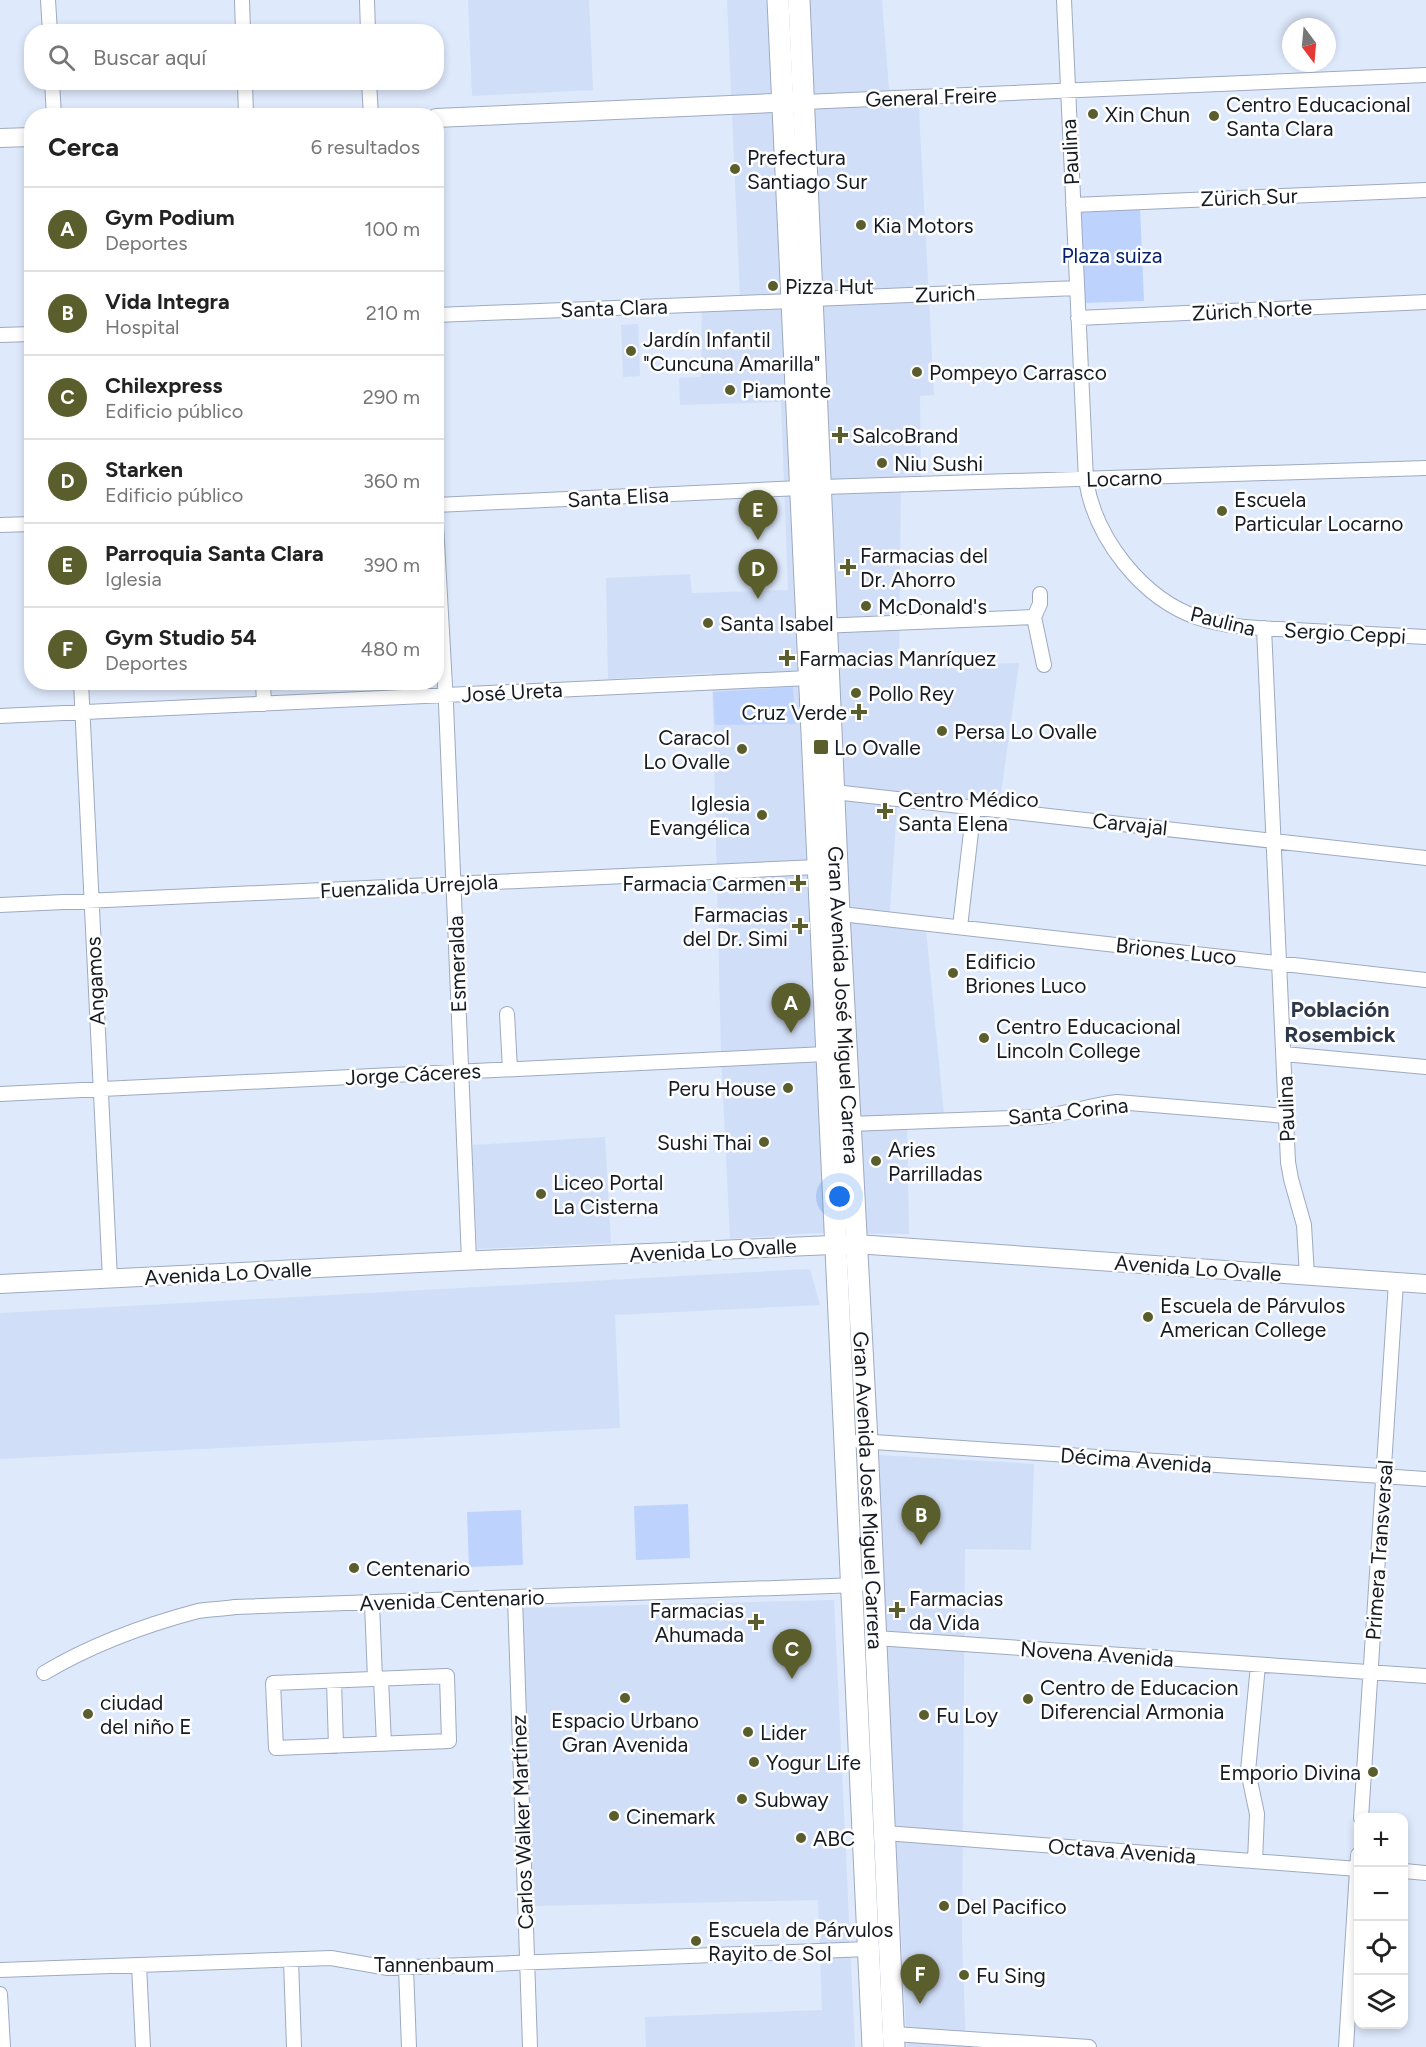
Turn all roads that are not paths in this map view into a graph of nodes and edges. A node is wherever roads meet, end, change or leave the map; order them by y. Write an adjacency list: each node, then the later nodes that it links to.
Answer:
1 (48, 0): 7 (street)
2 (242, 0): 8 (street)
3 (367, 0): 9 (street)
4 (778, 0): 16 (main road, Gran Avenida José Miguel Carrera)
5 (799, 0): 15 (main road, Gran Avenida José Miguel Carrera)
6 (1064, 0): 14 (street, Paulina)
7 (50, 24)
8 (243, 24)
9 (368, 24)
10 (1426, 75): 14 (street, General Freire)
11 (52, 90): 17 (street)
12 (245, 90): 18 (street)
13 (369, 90): 19 (street)
14 (1067, 91): 15 (street, General Freire); 24 (street, Paulina)
15 (804, 102): 16 (main road, General Freire); 26 (main road, Gran Avenida José Miguel Carrera)
16 (782, 103): 20 (main road, General Freire); 27 (main road, Gran Avenida José Miguel Carrera)
17 (54, 108)
18 (246, 108)
19 (370, 108)
20 (444, 118)
21 (24, 137): 22 (main road)
22 (0, 138)
23 (1426, 190): 24 (street, Zürich Sur)
24 (1073, 205): 25 (street, Paulina)
25 (1077, 288): 26 (street, Zurich); 30 (street, Paulina)
26 (813, 299): 34 (main road, Gran Avenida José Miguel Carrera)
27 (792, 301): 29 (street, Santa Clara); 36 (main road, Gran Avenida José Miguel Carrera)
28 (1426, 302): 30 (street, Zürich Norte)
29 (444, 315)
30 (1078, 318): 35 (street, Paulina)
31 (24, 334): 32 (street)
32 (0, 335)
33 (1426, 468): 35 (street, Locarno)
34 (821, 479): 35 (street, Locarno); 36 (main road); 42 (main road, Gran Avenida José Miguel Carrera)
35 (1086, 480): 44 (street, Paulina)
36 (800, 488): 37 (street, Santa Elisa); 43 (main road, Gran Avenida José Miguel Carrera)
37 (444, 505)
38 (24, 524): 39 (street)
39 (0, 525)
40 (1040, 594): 41 (street)
41 (1034, 617): 42 (street); 47 (street)
42 (827, 626): 43 (street); 55 (main road, Gran Avenida José Miguel Carrera)
43 (806, 627): 48 (main road, Gran Avenida José Miguel Carrera)
44 (1264, 628): 45 (street, Sergio Ceppi); 57 (street, Paulina)
45 (1426, 637)
46 (444, 661): 51 (street, Esmeralda)
47 (1044, 665)
48 (809, 678): 51 (street, José Ureta); 59 (main road, Gran Avenida José Miguel Carrera)
49 (81, 690): 53 (street, Angamos)
50 (263, 690): 52 (street)
51 (446, 695): 52 (street, José Ureta); 60 (street, Esmeralda)
52 (264, 704): 53 (street, José Ureta)
53 (82, 713): 54 (street, José Ureta); 61 (street, Angamos)
54 (0, 716)
55 (834, 792): 56 (street, Carvajal); 63 (main road, Gran Avenida José Miguel Carrera)
56 (974, 806): 57 (street, Carvajal); 64 (street)
57 (1275, 841): 58 (street, Carvajal); 65 (street, Paulina)
58 (1426, 858)
59 (817, 867): 60 (street, Fuenzalida Urrejola); 63 (main road, Gran Avenida José Miguel Carrera)
60 (454, 884): 61 (street, Fuenzalida Urrejola); 72 (street, Esmeralda)
61 (91, 900): 62 (street, Fuenzalida Urrejola); 74 (street, Angamos)
62 (0, 905)
63 (829, 915): 64 (street, Briones Luco); 68 (main road, Gran Avenida José Miguel Carrera); 73 (main road, Gran Avenida José Miguel Carrera)
64 (960, 927): 65 (street, Briones Luco)
65 (1280, 963): 66 (street, Briones Luco); 69 (street, Paulina)
66 (1426, 980)
67 (507, 1014): 71 (street)
68 (826, 1054): 71 (street, Jorge Cáceres); 73 (main road); 78 (main road, Gran Avenida José Miguel Carrera)
69 (1284, 1054): 70 (street); 76 (street, Paulina)
70 (1426, 1067)
71 (510, 1069): 72 (street, Jorge Cáceres)
72 (461, 1072): 74 (street, Jorge Cáceres); 80 (street, Esmeralda)
73 (847, 1073): 77 (main road, Gran Avenida José Miguel Carrera)
74 (99, 1089): 75 (street, Jorge Cáceres); 82 (street, Angamos)
75 (0, 1094)
76 (1286, 1116): 77 (street, Santa Corina); 81 (street, Paulina)
77 (850, 1124): 79 (main road, Gran Avenida José Miguel Carrera)
78 (834, 1244): 79 (main road, Avenida Lo Ovalle); 80 (main road, Avenida Lo Ovalle); 86 (main road, Gran Avenida José Miguel Carrera)
79 (856, 1244): 81 (main road, Avenida Lo Ovalle); 87 (main road, Gran Avenida José Miguel Carrera)
80 (469, 1260): 82 (main road, Avenida Lo Ovalle)
81 (1307, 1276): 83 (main road, Avenida Lo Ovalle)
82 (110, 1279): 84 (main road, Avenida Lo Ovalle)
83 (1396, 1282): 85 (main road, Avenida Lo Ovalle); 88 (street, Primera Transversal)
84 (0, 1284)
85 (1426, 1284)
86 (845, 1441): 87 (street, Décima Avenida); 90 (main road, Gran Avenida José Miguel Carrera)
87 (867, 1442): 88 (street, Décima Avenida); 91 (main road, Gran Avenida José Miguel Carrera)
88 (1384, 1476): 89 (street, Décima Avenida); 96 (street, Primera Transversal)
89 (1426, 1479)
90 (852, 1585): 91 (street, Avenida Centenario); 92 (street, Avenida Centenario); 110 (main road, Gran Avenida José Miguel Carrera)
91 (873, 1585): 94 (main road, Gran Avenida José Miguel Carrera)
92 (515, 1598): 93 (street, Avenida Centenario); 112 (street, Carlos Walker Martínez)
93 (372, 1603): 97 (street, Avenida Centenario); 99 (street)
94 (876, 1638): 95 (street, Novena Avenida); 104 (main road, Gran Avenida José Miguel Carrera)
95 (1258, 1665): 96 (street, Novena Avenida); 105 (street)
96 (1371, 1672): 98 (street, Novena Avenida); 103 (street, Primera Transversal)
97 (44, 1673)
98 (1426, 1676)
99 (378, 1679): 100 (street); 101 (street); 101 (street)
100 (334, 1680): 102 (street); 102 (street)
101 (384, 1744): 102 (street)
102 (336, 1746)
103 (1361, 1813)
104 (885, 1833): 105 (street, Octava Avenida); 118 (main road, Gran Avenida José Miguel Carrera)
105 (1255, 1861): 106 (street, Octava Avenida)
106 (1354, 1869)
107 (1408, 1871): 108 (street)
108 (1426, 1873)
109 (1354, 1921): 126 (street)
110 (868, 1949): 112 (street, Tannenbaum); 117 (main road, Gran Avenida José Miguel Carrera)
111 (291, 1960): 113 (street, Tannenbaum); 114 (street, Tannenbaum); 121 (street)
112 (527, 1963): 114 (street, Tannenbaum); 123 (street, Carlos Walker Martínez)
113 (139, 1965): 115 (street, Tannenbaum); 120 (street)
114 (406, 1968): 122 (street)
115 (0, 1970)
116 (0, 1994): 119 (street)
117 (871, 2016): 118 (main road); 124 (main road, Gran Avenida José Miguel Carrera)
118 (894, 2040): 125 (street)
119 (3, 2047)
120 (143, 2047)
121 (294, 2047)
122 (409, 2047)
123 (530, 2047)
124 (873, 2047)
125 (1089, 2047)
126 (1346, 2047)

